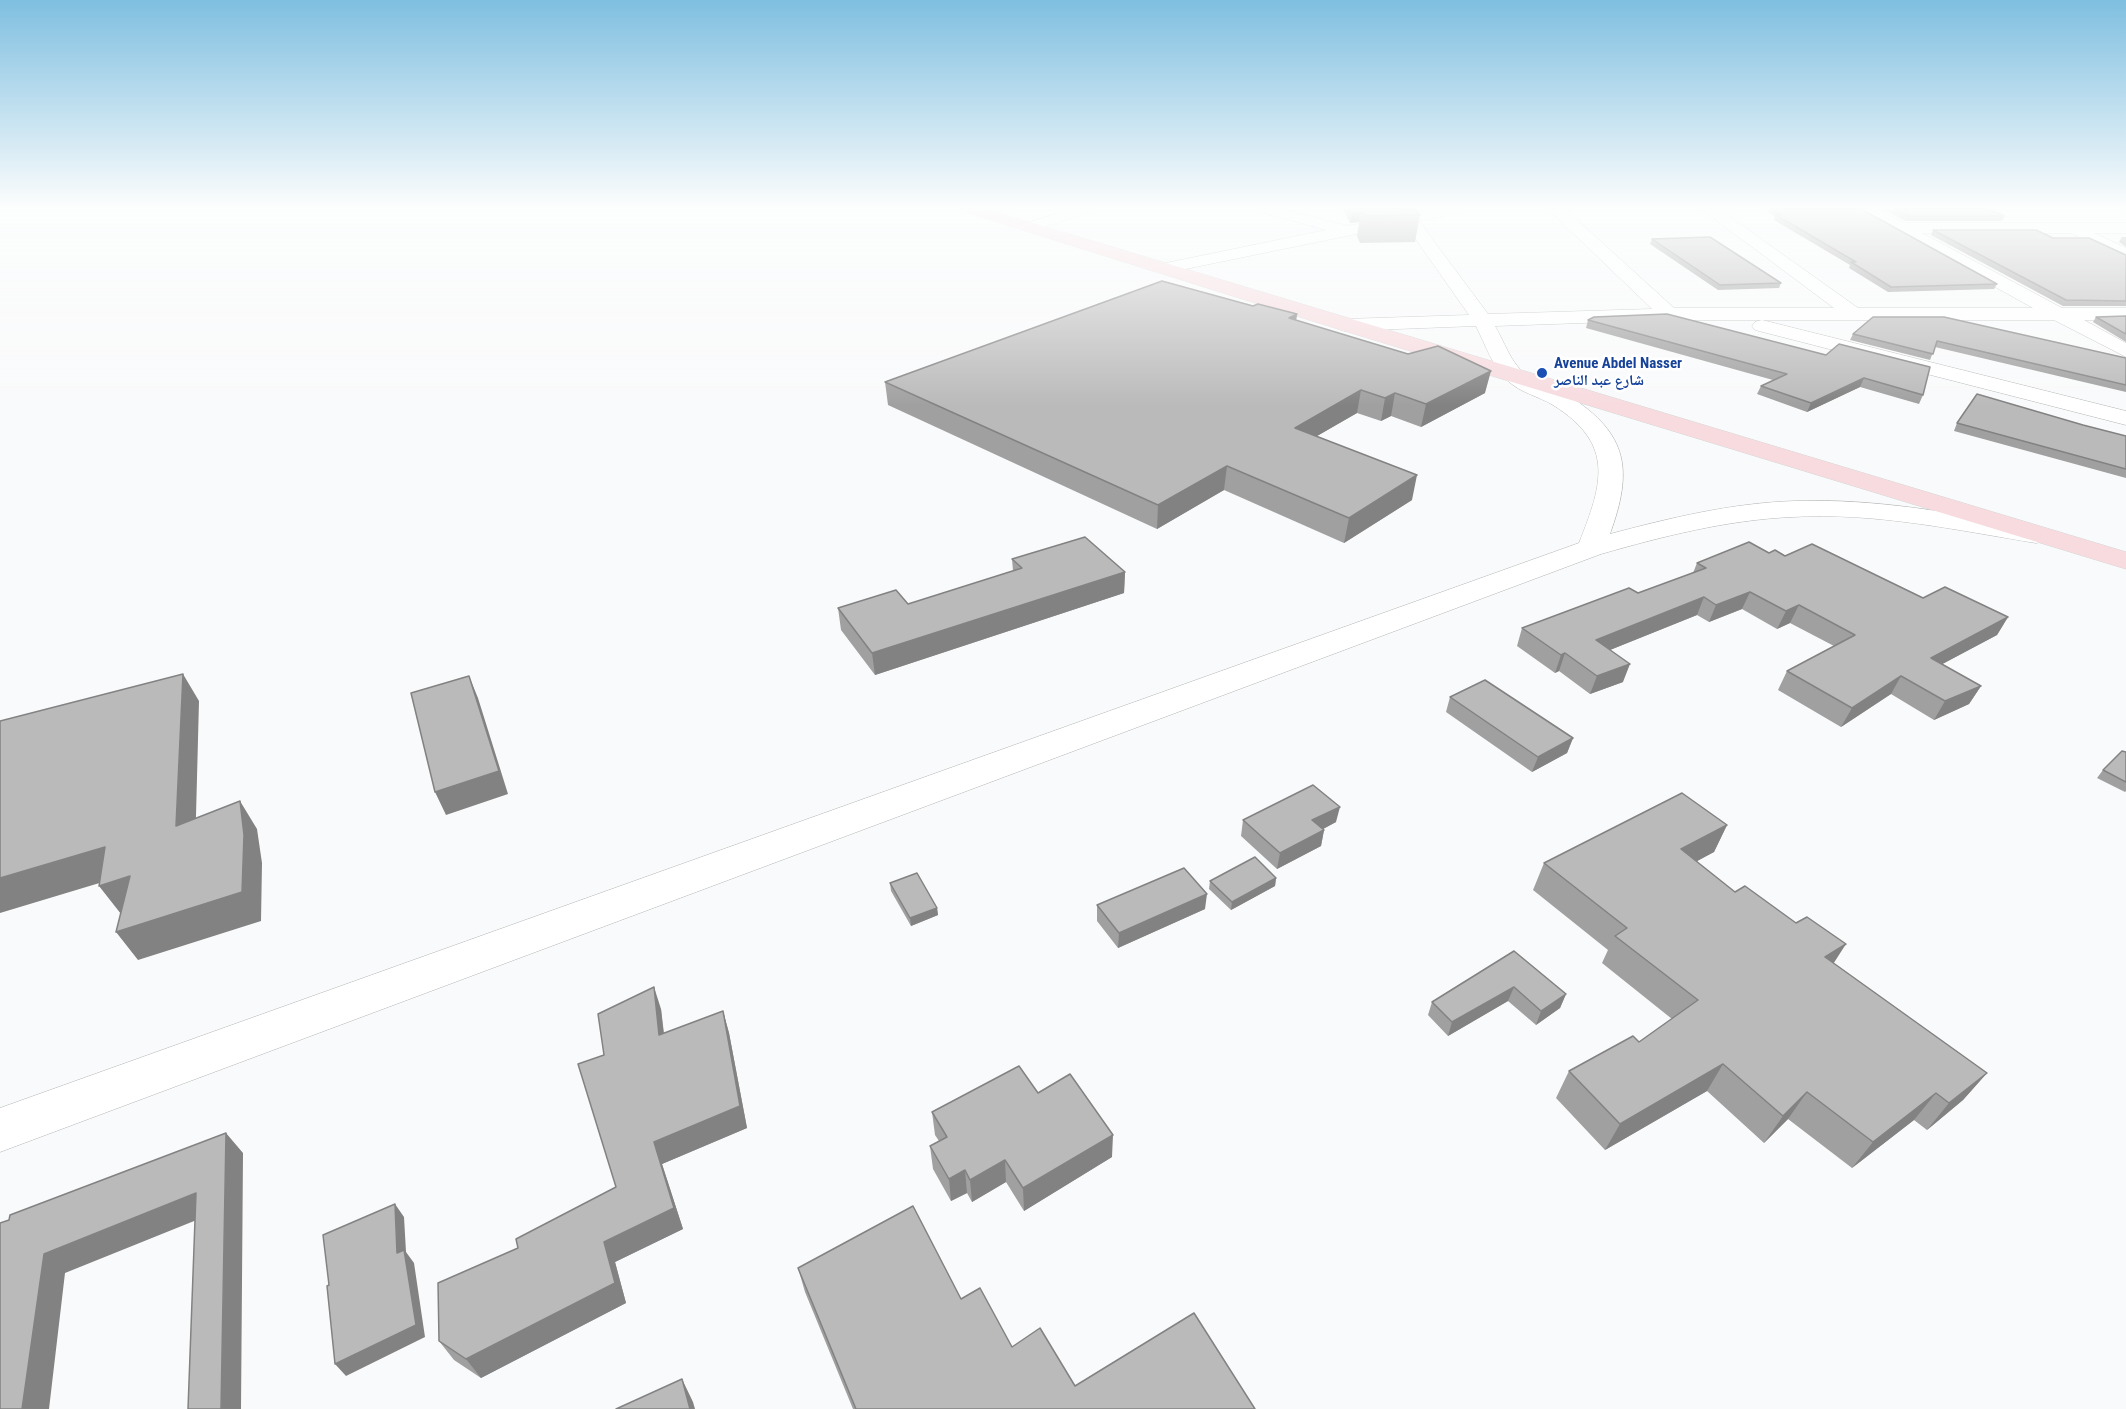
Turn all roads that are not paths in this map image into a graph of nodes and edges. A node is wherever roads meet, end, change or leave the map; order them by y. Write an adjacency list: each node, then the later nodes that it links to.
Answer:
1 (1187, 275): 12 (main road)
2 (1450, 275): 11 (street)
3 (1627, 275): 6 (street)
4 (1800, 275): 8 (street)
5 (1986, 275): 9 (street)
6 (1669, 314): 7 (street); 11 (street)
7 (1714, 314): 8 (street); 15 (street)
8 (1854, 314): 9 (street)
9 (2057, 314): 10 (street); 13 (street)
10 (2126, 314)
11 (1483, 321): 12 (street); 14 (street)
12 (1345, 325): 14 (main road)
13 (2126, 351)
14 (1513, 375): 16 (main road); 17 (street)
15 (2126, 418)
16 (2046, 537): 17 (street); 18 (main road)
17 (1591, 548): 19 (street)
18 (2126, 561)
19 (0, 1130)

